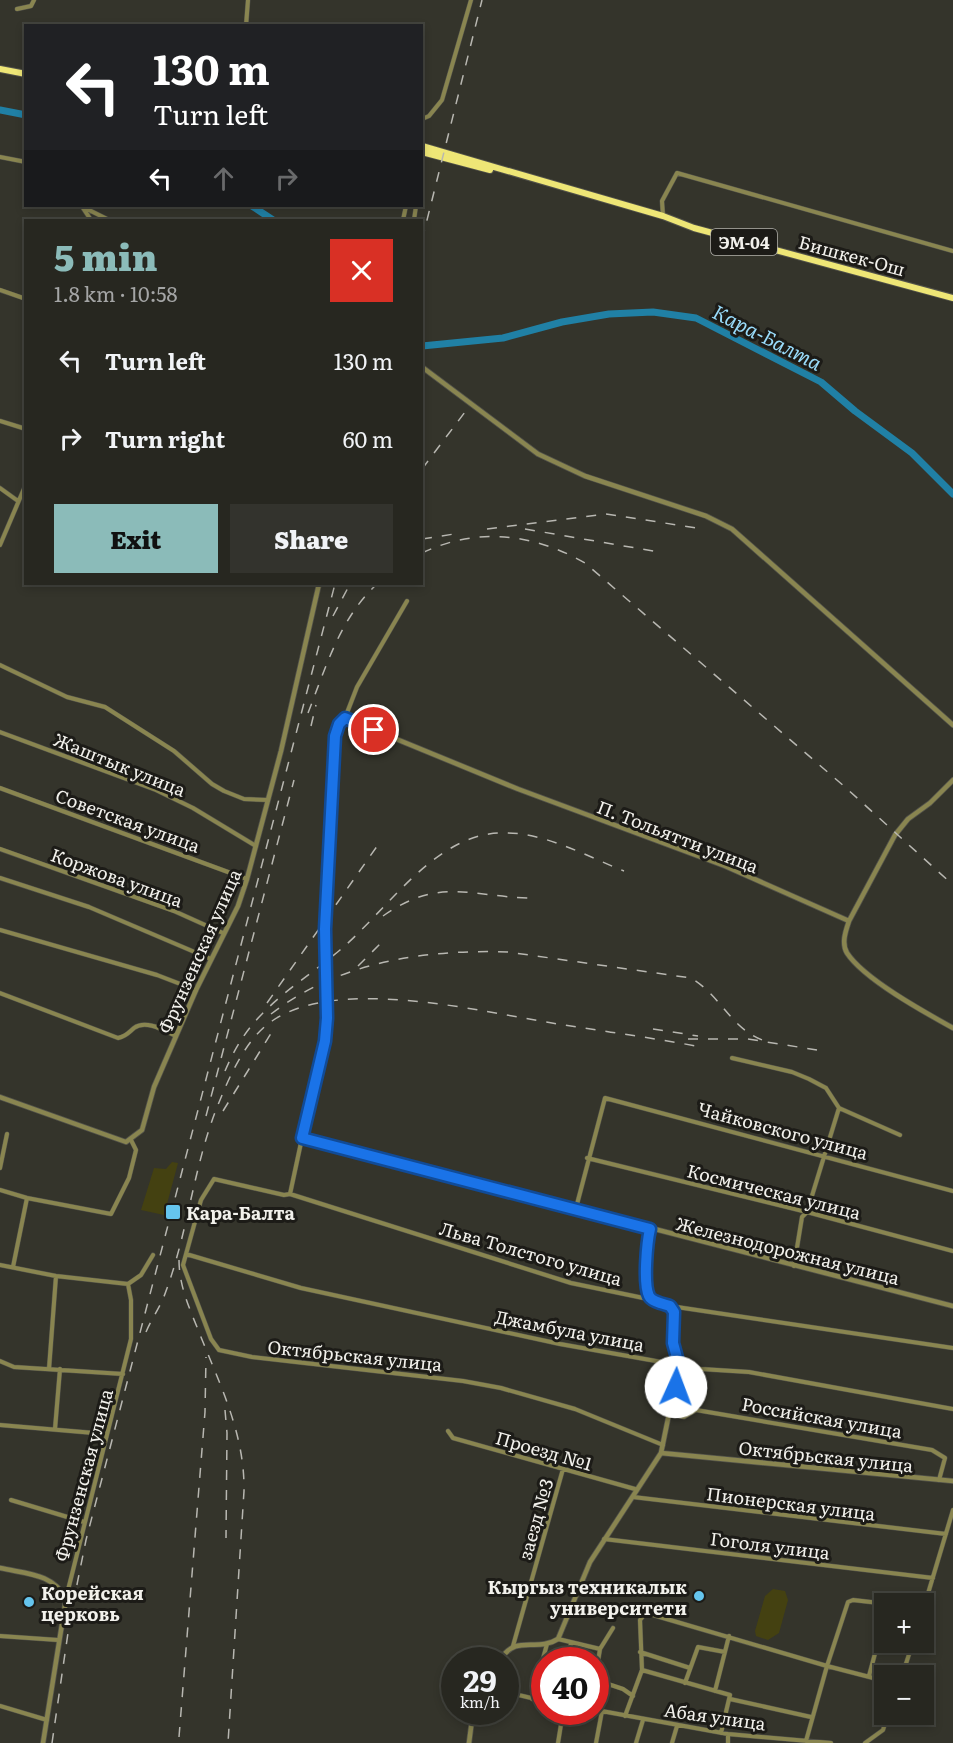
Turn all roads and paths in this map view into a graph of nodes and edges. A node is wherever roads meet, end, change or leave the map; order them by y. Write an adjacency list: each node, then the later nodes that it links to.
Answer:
1 (34, 0): 4 (street)
2 (248, 0): 5 (street)
3 (471, 0): 8 (street)
4 (17, 9)
5 (246, 24)
6 (0, 69): 7 (highway)
7 (24, 74)
8 (423, 119)
9 (423, 146): 13 (highway, Бишкек-Ош / ЭМ-04)
10 (423, 152): 13 (highway, Бишкек-Ош / ЭМ-04)
11 (0, 157): 12 (street)
12 (24, 162)
13 (536, 181): 15 (highway, Бишкек-Ош / ЭМ-04)
14 (84, 207): 16 (street)
15 (663, 216): 17 (street); 19 (highway, Бишкек-Ош / ЭМ-04)
16 (107, 219)
17 (953, 251)
18 (0, 290): 20 (street)
19 (953, 297)
20 (24, 298)
21 (423, 368): 32 (street)
22 (0, 421): 23 (street)
23 (24, 428)
24 (0, 488): 26 (street)
25 (24, 488): 26 (street)
26 (18, 501): 27 (street)
27 (0, 545)
28 (319, 585): 36 (street, Фрунзенская улица)
29 (407, 601): 31 (street)
30 (0, 664): 36 (street)
31 (345, 718): 41 (street, П. Тольятти улица); 54 (street)
32 (953, 725)
33 (0, 732): 37 (street, Жаштык улица)
34 (953, 780): 41 (street)
35 (0, 788): 40 (street, Советская улица)
36 (269, 800): 37 (street, Фрунзенская улица)
37 (257, 846): 40 (street, Фрунзенская улица)
38 (0, 849): 43 (street, Коржова улица)
39 (0, 878): 44 (street)
40 (247, 879): 43 (street, Фрунзенская улица)
41 (849, 921): 47 (street)
42 (0, 930): 45 (street)
43 (223, 933): 44 (street, Фрунзенская улица)
44 (211, 959): 45 (street, Фрунзенская улица)
45 (196, 990): 48 (street, Фрунзенская улица)
46 (0, 993): 48 (street)
47 (953, 1028)
48 (176, 1036): 55 (street, Фрунзенская улица)
49 (732, 1058): 51 (street)
50 (0, 1096): 55 (street)
51 (838, 1108): 53 (street); 56 (street)
52 (7, 1134): 58 (street)
53 (900, 1135)
54 (302, 1138): 62 (street); 64 (street, Железнодорожная улица)
55 (131, 1140): 63 (street)
56 (824, 1154): 57 (street, Чайковского улица); 61 (street, Чайковского улица); 65 (street)
57 (587, 1158): 64 (street); 65 (street, Космическая улица)
58 (0, 1168)
59 (214, 1179): 62 (street, Льва Толстого улица); 68 (street, Октябрьская улица)
60 (0, 1190): 63 (street)
61 (953, 1191)
62 (290, 1194): 75 (street, Льва Толстого улица)
63 (27, 1198): 72 (street)
64 (576, 1208): 66 (street, Железнодорожная улица)
65 (807, 1212): 67 (street, Космическая улица); 71 (street)
66 (650, 1229): 71 (street, Железнодорожная улица); 75 (street)
67 (953, 1251)
68 (186, 1254): 80 (street, Джамбула улица); 90 (street, Октябрьская улица)
69 (153, 1255): 74 (street)
70 (0, 1265): 72 (street)
71 (794, 1267): 77 (street, Железнодорожная улица)
72 (13, 1268): 73 (street)
73 (56, 1276): 74 (street); 81 (street)
74 (128, 1284): 83 (street, Фрунзенская улица)
75 (653, 1300): 76 (street, Льва Толстого улица)
76 (670, 1306): 78 (street, Льва Толстого улица); 80 (street)
77 (953, 1306)
78 (953, 1348)
79 (0, 1361): 81 (street)
80 (679, 1365): 84 (street, Джамбула улица); 85 (street)
81 (49, 1369): 82 (street)
82 (60, 1370): 83 (street); 87 (street)
83 (123, 1374): 89 (street, Фрунзенская улица)
84 (953, 1409)
85 (670, 1414): 90 (street); 93 (street, Российская улица)
86 (0, 1425): 87 (street)
87 (55, 1429): 89 (street)
88 (448, 1431): 92 (street, Проезд №1)
89 (106, 1434): 99 (street, Фрунзенская улица)
90 (663, 1445): 91 (street)
91 (661, 1453): 93 (street, Октябрьская улица); 95 (street)
92 (563, 1469): 95 (street, Проезд №1); 114 (street, заезд №3)
93 (939, 1480): 94 (street, Октябрьская улица)
94 (953, 1482)
95 (635, 1489): 96 (street)
96 (633, 1497): 100 (street, Пионерская улица); 101 (street)
97 (11, 1500): 99 (street)
98 (953, 1510): 100 (street)
99 (84, 1522): 105 (street, Фрунзенская улица)
100 (946, 1534): 103 (street)
101 (604, 1539): 103 (street, Гоголя улица); 110 (street)
102 (0, 1568): 105 (street)
103 (933, 1578): 104 (street)
104 (928, 1593)
105 (66, 1599): 111 (street, Фрунзенская улица)
106 (874, 1602): 122 (street)
107 (614, 1628): 118 (street)
108 (0, 1636): 111 (street)
109 (729, 1636): 119 (street); 120 (street); 122 (street)
110 (558, 1639): 112 (street); 113 (street)
111 (58, 1640): 136 (street, Фрунзенская улица)
112 (571, 1643): 116 (street); 117 (street)
113 (547, 1644): 114 (street); 115 (street)
114 (513, 1646)
115 (546, 1647)
116 (570, 1647)
117 (590, 1647)
118 (601, 1647)
119 (640, 1652): 123 (street); 124 (street)
120 (725, 1652): 123 (street); 129 (street)
121 (875, 1653): 125 (street)
122 (827, 1666): 125 (street); 135 (street)
123 (690, 1668): 127 (street)
124 (642, 1670): 127 (street); 130 (street)
125 (869, 1676): 126 (street)
126 (874, 1678)
127 (686, 1683): 129 (street)
128 (609, 1684): 130 (street)
129 (715, 1691): 131 (street)
130 (633, 1697): 134 (street)
131 (730, 1699): 135 (street); 143 (street)
132 (0, 1706): 136 (street)
133 (609, 1713): 134 (street, Абая улица)
134 (625, 1716): 137 (street, Абая улица)
135 (811, 1717): 145 (street)
136 (47, 1720): 146 (street, Фрунзенская улица)
137 (643, 1720): 142 (street, Абая улица); 150 (street)
138 (472, 1725): 147 (street)
139 (561, 1725): 148 (street)
140 (599, 1725): 149 (street)
141 (885, 1725): 154 (street)
142 (677, 1726): 143 (street, Абая улица); 151 (street)
143 (721, 1732): 144 (street, Абая улица)
144 (728, 1734): 145 (street, Абая улица); 152 (street)
145 (806, 1741): 153 (street, Абая улица)
146 (43, 1743)
147 (470, 1743)
148 (558, 1743)
149 (596, 1743)
150 (636, 1743)
151 (672, 1743)
152 (728, 1743)
153 (831, 1743)
154 (864, 1743)

